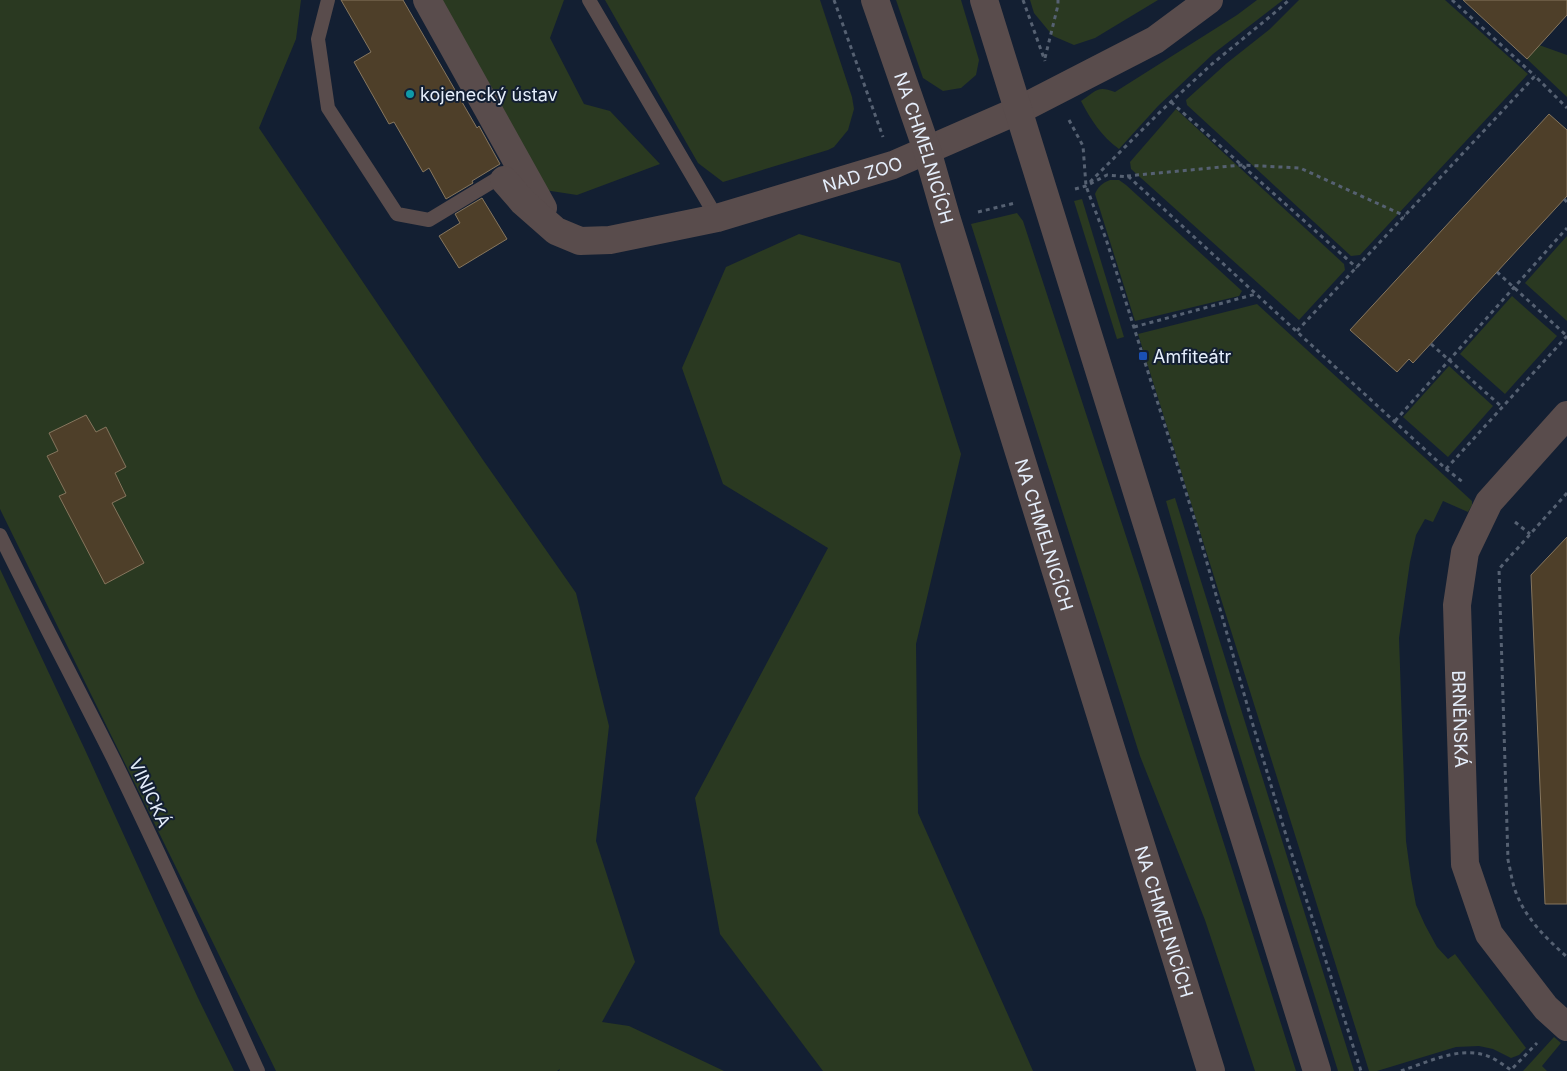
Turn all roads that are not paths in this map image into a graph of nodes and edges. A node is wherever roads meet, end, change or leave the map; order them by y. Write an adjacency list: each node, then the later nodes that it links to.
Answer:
1 (328, 0): 9 (lane)
2 (427, 0): 11 (street)
3 (589, 0): 10 (lane)
4 (875, 0): 8 (street, NA CHMELNICÍCH)
5 (984, 0): 7 (street)
6 (1209, 0): 7 (street, NAD ZOO)
7 (1019, 110): 8 (street, NAD ZOO); 17 (street)
8 (927, 150): 10 (street, NAD ZOO); 16 (street, NA CHMELNICÍCH)
9 (504, 180): 11 (street, NAD ZOO)
10 (717, 218): 11 (street, NAD ZOO)
11 (556, 231)
12 (1567, 415): 14 (street, BRNĚNSKÁ)
13 (0, 535): 15 (lane, VINICKÁ)
14 (1563, 1023)
15 (258, 1071)
16 (1212, 1071)
17 (1318, 1071)

